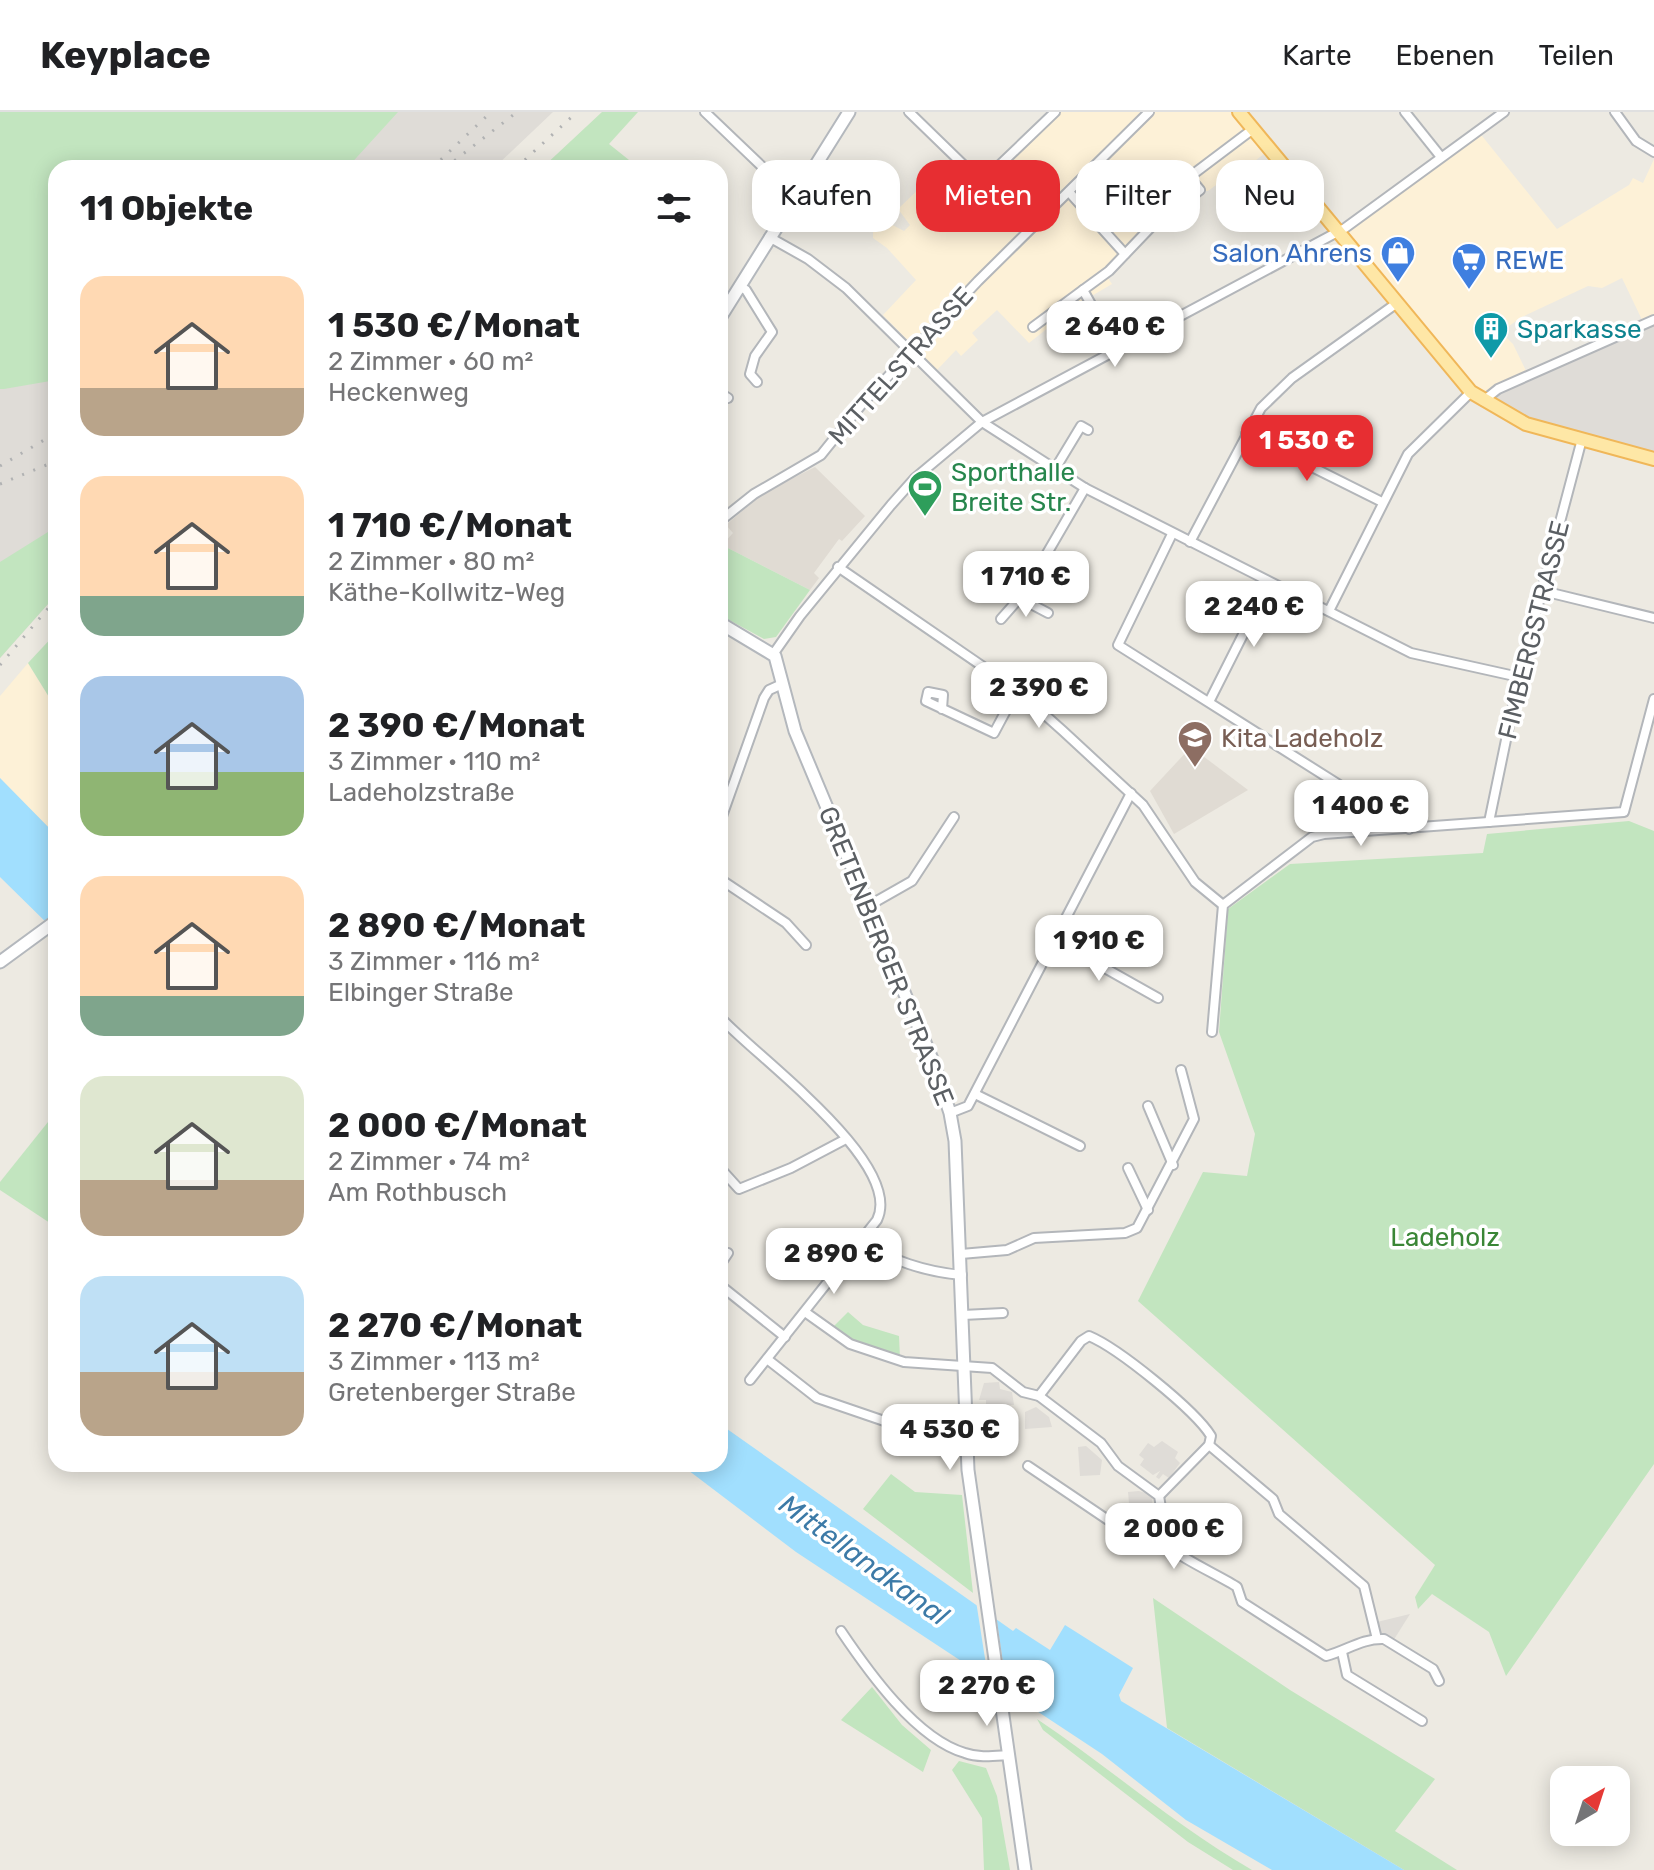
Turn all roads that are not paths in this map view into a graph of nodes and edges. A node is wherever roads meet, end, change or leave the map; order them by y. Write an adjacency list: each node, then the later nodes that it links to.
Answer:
1 (705, 112): 13 (street)
2 (849, 112): 14 (main road)
3 (909, 112): 4 (street)
4 (1055, 112)
5 (1149, 112): 15 (street, MITTELSTRASSE)
6 (1239, 112): 10 (main road)
7 (1405, 112): 12 (street)
8 (1504, 112): 12 (street)
9 (1615, 112): 11 (street)
10 (1253, 129): 17 (main road); 19 (street)
11 (1654, 152)
12 (1441, 157): 17 (street)
13 (755, 160)
14 (818, 160)
15 (1069, 192): 19 (street); 27 (street, MITTELSTRASSE)
16 (772, 232): 18 (main road)
17 (1337, 233): 22 (main road); 26 (street)
18 (769, 237): 20 (main road); 27 (street)
19 (1125, 254): 21 (street)
20 (739, 286): 23 (main road); 28 (street)
21 (1083, 290): 25 (street); 26 (street)
22 (1397, 303): 29 (main road); 33 (street)
23 (728, 305)
24 (1654, 320): 30 (street)
25 (1033, 327)
26 (1116, 349): 31 (street)
27 (911, 352): 31 (street); 39 (street, MITTELSTRASSE)
28 (757, 382)
29 (1471, 392): 30 (main road); 38 (street)
30 (1483, 401): 34 (main road)
31 (982, 422): 36 (street); 42 (street)
32 (1088, 430): 36 (street)
33 (1246, 434): 38 (street); 41 (street)
34 (1582, 439): 35 (main road); 44 (street, FIMBERGSTRASSE)
35 (1654, 459)
36 (1055, 469): 37 (street)
37 (1085, 488): 40 (street); 45 (street)
38 (1382, 502): 46 (street)
39 (728, 515)
40 (1172, 534): 41 (street); 56 (street)
41 (1190, 542): 43 (street)
42 (838, 567): 51 (street); 54 (street)
43 (1269, 583): 46 (street); 56 (street)
44 (1543, 591): 48 (street); 52 (street, FIMBERGSTRASSE)
45 (1024, 593): 47 (street); 49 (street)
46 (1329, 611): 52 (street)
47 (1048, 613)
48 (1654, 618)
49 (1001, 619)
50 (728, 627): 51 (main road)
51 (774, 653): 53 (main road, GRETENBERGER STRASSE)
52 (1519, 677): 62 (street, FIMBERGSTRASSE)
53 (780, 685): 60 (street); 66 (main road, GRETENBERGER STRASSE)
54 (1017, 690): 57 (street); 59 (street)
55 (1654, 699): 58 (street)
56 (1210, 700): 63 (street)
57 (942, 709)
58 (1651, 725): 62 (street)
59 (1131, 793): 65 (street); 68 (street)
60 (728, 799)
61 (954, 817): 66 (street)
62 (1489, 822): 63 (street)
63 (1409, 829): 65 (street)
64 (728, 884): 69 (street)
65 (1223, 905): 73 (street)
66 (868, 906): 77 (main road, GRETENBERGER STRASSE)
67 (48, 927): 70 (main road)
68 (1055, 940): 71 (street); 75 (street)
69 (806, 945)
70 (0, 962)
71 (1158, 998)
72 (728, 1029): 78 (street)
73 (1212, 1032)
74 (1181, 1070): 80 (street)
75 (975, 1094): 77 (street); 79 (street)
76 (1148, 1106): 80 (street)
77 (950, 1113): 85 (main road, GRETENBERGER STRASSE)
78 (846, 1139): 82 (street); 84 (street)
79 (1080, 1146)
80 (1173, 1165): 83 (street)
81 (1128, 1168): 83 (street)
82 (728, 1177)
83 (1148, 1210): 85 (street)
84 (859, 1242): 86 (street); 88 (street)
85 (961, 1254): 86 (main road, GRETENBERGER STRASSE)
86 (962, 1275): 90 (main road, GRETENBERGER STRASSE)
87 (728, 1291): 91 (street)
88 (805, 1312): 91 (street); 93 (street)
89 (1003, 1313): 90 (street)
90 (963, 1315): 93 (main road, GRETENBERGER STRASSE)
91 (785, 1337): 92 (street)
92 (767, 1359): 94 (street); 96 (street)
93 (964, 1366): 95 (street); 96 (main road, GRETENBERGER STRASSE)
94 (750, 1380)
95 (1039, 1396): 97 (street); 99 (street)
96 (965, 1425): 106 (main road, GRETENBERGER STRASSE)
97 (1209, 1445): 99 (street); 102 (street)
98 (1028, 1466): 100 (street)
99 (1159, 1496): 100 (street)
100 (1163, 1516): 103 (street)
101 (841, 1631): 106 (street)
102 (1377, 1639): 103 (street); 104 (street)
103 (1342, 1652): 105 (street)
104 (1439, 1681)
105 (1422, 1721)
106 (1008, 1755): 107 (main road)
107 (1025, 1870)

